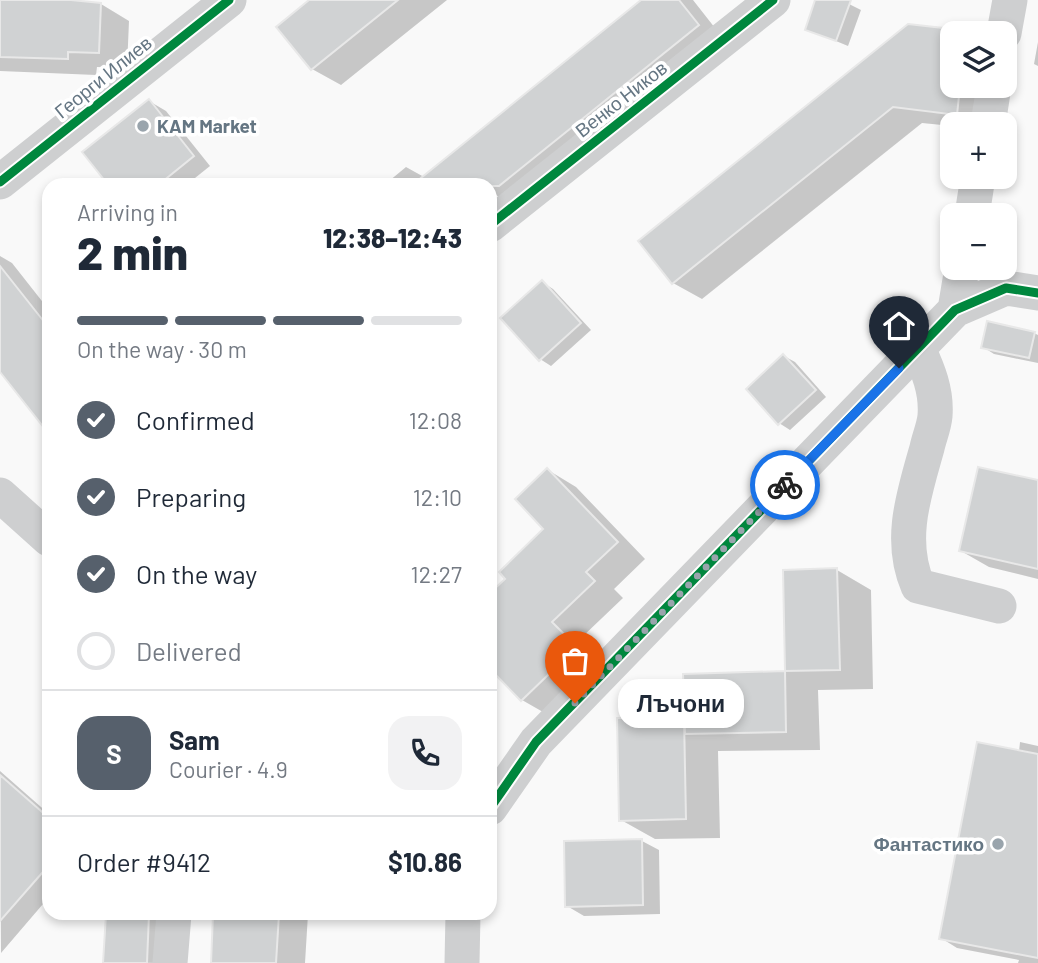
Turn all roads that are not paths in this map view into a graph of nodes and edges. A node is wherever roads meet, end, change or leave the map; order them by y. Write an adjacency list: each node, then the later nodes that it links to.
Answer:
1 (229, 0): 5 (street, Георги Илиев)
2 (773, 0): 6 (street, Венко Ников)
3 (1010, 0): 4 (street)
4 (1006, 21)
5 (0, 181)
6 (497, 219)
7 (960, 280): 9 (street)
8 (1038, 293): 9 (street)
9 (955, 310): 10 (street)
10 (918, 348): 13 (street); 14 (street)
11 (0, 495): 12 (street)
12 (42, 533)
13 (999, 606)
14 (497, 798)
15 (174, 920): 17 (street)
16 (463, 920): 18 (street)
17 (170, 963)
18 (462, 963)

